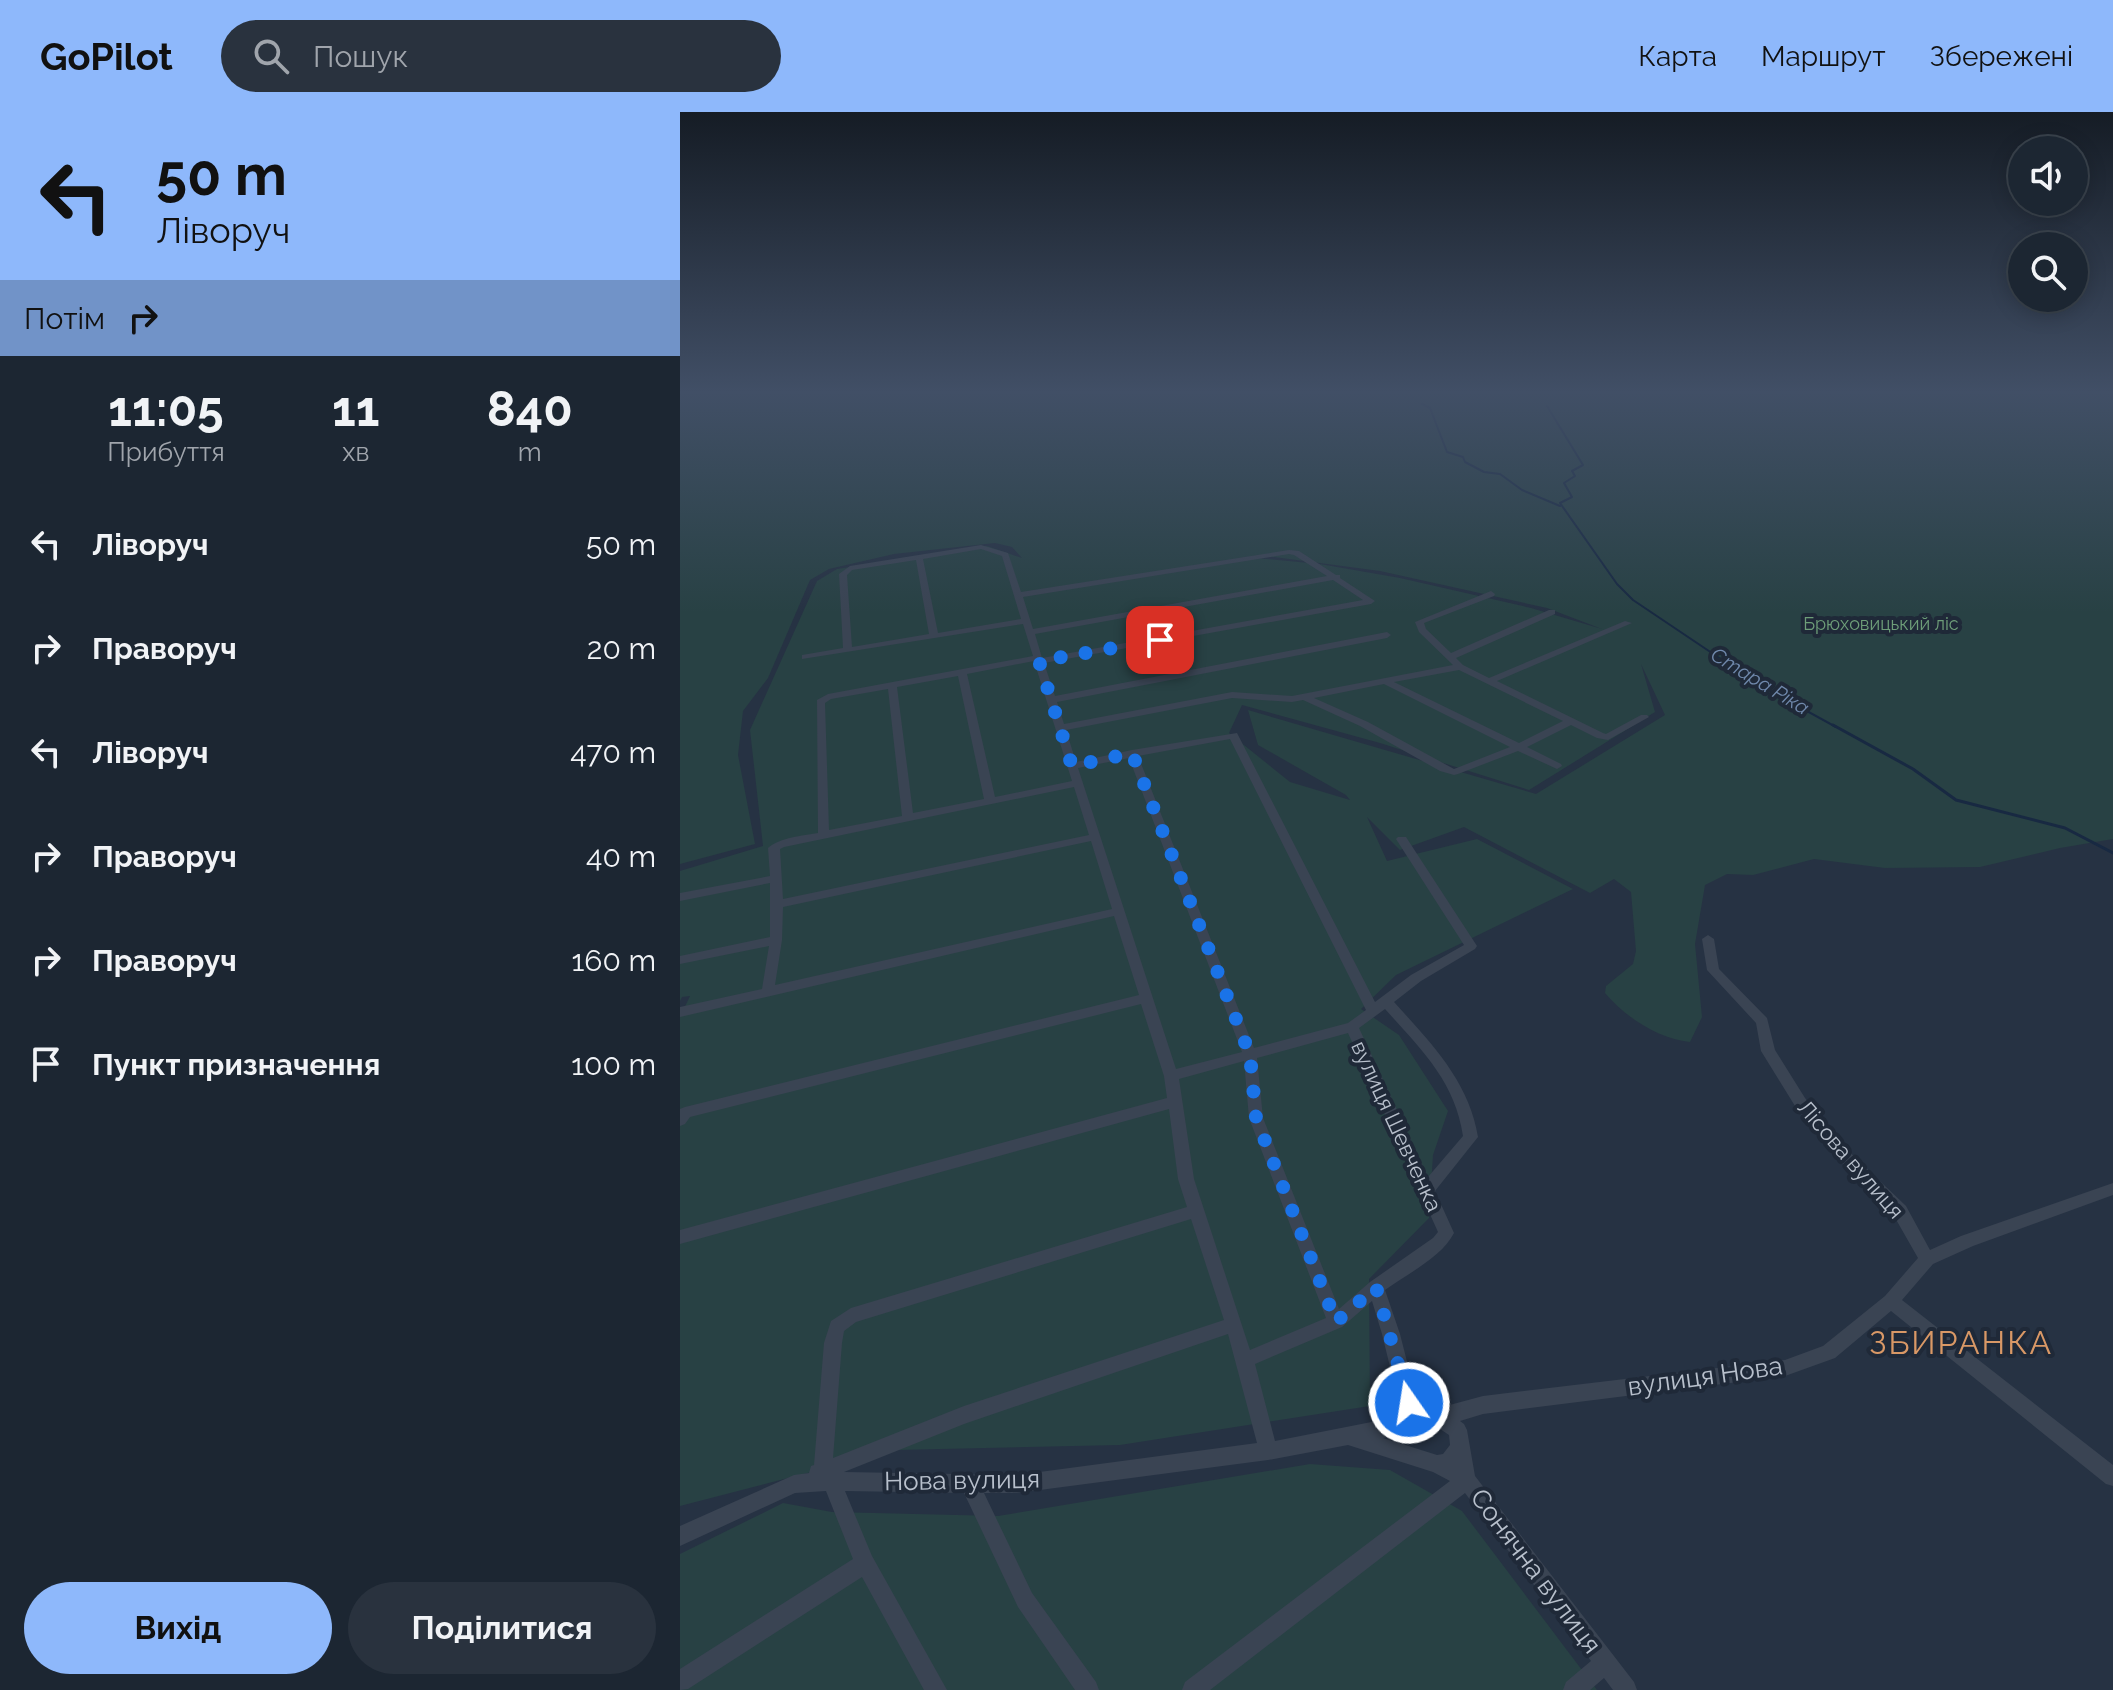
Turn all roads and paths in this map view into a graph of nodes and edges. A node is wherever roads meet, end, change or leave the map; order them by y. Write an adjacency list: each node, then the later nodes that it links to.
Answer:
1 (919, 557): 4 (street); 9 (street); 10 (street)
2 (1337, 577): 4 (street); 7 (street); 13 (street)
3 (1491, 594): 12 (street)
4 (1018, 595): 7 (street)
5 (1552, 612): 12 (street)
6 (1628, 623): 17 (street)
7 (1028, 626): 9 (street); 13 (street)
8 (1387, 635): 20 (street)
9 (934, 636): 10 (street)
10 (848, 650): 11 (street)
11 (805, 657)
12 (1450, 657): 14 (street)
13 (1038, 660): 15 (street); 20 (street)
14 (1460, 667): 16 (street); 17 (street)
15 (962, 673): 18 (street); 29 (street)
16 (1385, 681): 19 (street); 24 (street)
17 (1489, 681): 22 (street)
18 (892, 685): 30 (street); 31 (street)
19 (1307, 698): 23 (street); 24 (street)
20 (1051, 700): 23 (street)
21 (1644, 717): 22 (street)
22 (1571, 721): 24 (street)
23 (1061, 728): 26 (street)
24 (1518, 747): 27 (street)
25 (1132, 753): 26 (street); 43 (street, вулиця Шевченка); 46 (street)
26 (1072, 766): 28 (street)
27 (1557, 766)
28 (1078, 783): 29 (street); 32 (street)
29 (990, 800): 30 (street)
30 (908, 817): 31 (street)
31 (824, 834): 34 (street)
32 (1095, 837): 36 (street); 37 (street)
33 (1402, 839): 43 (street)
34 (776, 878): 35 (street); 36 (street)
35 (680, 897)
36 (777, 904): 39 (street)
37 (1119, 911): 41 (street); 42 (street)
38 (1708, 939): 54 (street, Лісова вулиця)
39 (776, 940): 40 (street); 41 (street)
40 (680, 960)
41 (768, 991): 44 (street)
42 (1146, 998): 47 (street); 49 (street)
43 (1379, 1006): 45 (street, вулиця Шевченка); 50 (street)
44 (680, 1012)
45 (1352, 1027): 46 (street); 50 (street, вулиця Шевченка)
46 (1250, 1055): 47 (street); 57 (street)
47 (1171, 1076): 48 (street)
48 (1176, 1101): 52 (street); 53 (street)
49 (680, 1120)
50 (1428, 1188): 55 (street, вулиця Шевченка)
51 (2113, 1189): 54 (street, вулиця Нова)
52 (1196, 1211): 58 (street); 68 (street)
53 (680, 1237)
54 (1927, 1259): 56 (street, вулиця Нова)
55 (1376, 1287): 57 (street); 62 (street)
56 (1891, 1301): 60 (street, вулиця Нова); 69 (street)
57 (1336, 1322): 59 (street)
58 (1233, 1325): 59 (street); 68 (street)
59 (1245, 1360): 65 (street)
60 (1474, 1408): 61 (street, вулиця Нова); 64 (street)
61 (1439, 1418): 62 (street); 64 (street)
62 (1408, 1424): 63 (street, Нова вулиця); 66 (street)
63 (1348, 1436): 65 (street, Нова вулиця); 66 (street, Нова вулиця)
64 (1459, 1439): 67 (street); 70 (street)
65 (1268, 1451): 71 (street, Нова вулиця)
66 (1403, 1453): 67 (street, Нова вулиця)
67 (1437, 1464): 70 (street, Сонячна вулиця)
68 (827, 1476): 71 (street, Нова вулиця); 72 (street, Нова вулиця); 73 (street)
69 (2113, 1477)
70 (1467, 1480): 74 (street, Сонячна вулиця); 78 (street)
71 (969, 1482): 77 (street)
72 (680, 1536)
73 (865, 1563): 75 (street); 76 (street)
74 (1605, 1663): 79 (street); 80 (street, Сонячна вулиця)
75 (680, 1681)
76 (936, 1690)
77 (1088, 1690)
78 (1193, 1690)
79 (1574, 1690)
80 (1626, 1690)

